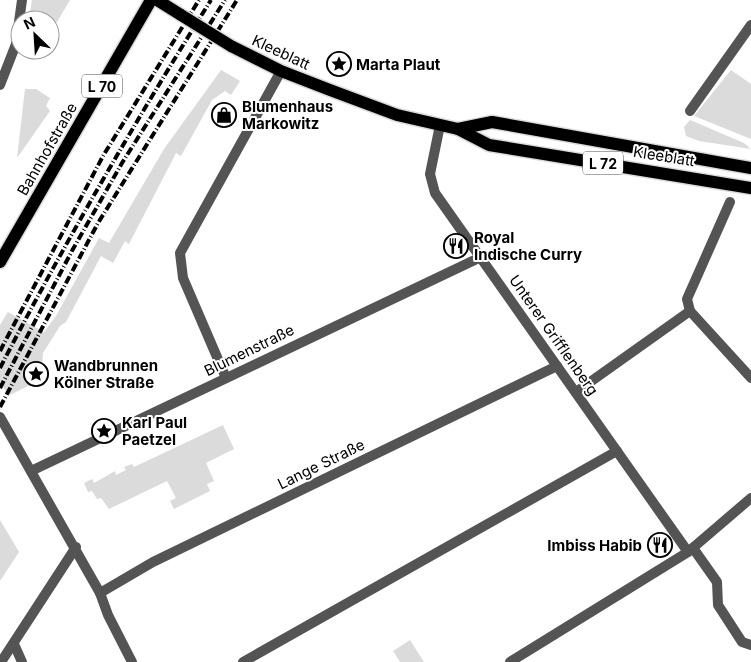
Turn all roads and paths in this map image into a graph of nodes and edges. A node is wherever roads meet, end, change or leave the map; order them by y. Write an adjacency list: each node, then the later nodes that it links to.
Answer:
1 (22, 0): 6 (street)
2 (152, 0): 14 (main road, Bahnhofstraße / L 70)
3 (157, 0): 5 (main road, Kleeblatt / L 72, bridge)
4 (751, 25): 7 (street)
5 (281, 71): 8 (main road, Kleeblatt / L 72); 17 (street)
6 (0, 85)
7 (690, 111)
8 (440, 125): 9 (main road, Kleeblatt / L 72); 13 (street, Unterer Grifflenberg)
9 (458, 129): 10 (main road, Kleeblatt / L 72); 11 (main road, Kleeblatt / L 72)
10 (751, 168)
11 (751, 188)
12 (730, 202): 15 (street)
13 (481, 256): 16 (street, Unterer Grifflenberg); 17 (street, Blumenstraße)
14 (0, 262)
15 (690, 311): 18 (street); 19 (street)
16 (557, 366): 19 (street, Unterer Grifflenberg); 26 (street, Lange Straße)
17 (226, 378): 22 (street, Blumenstraße)
18 (751, 378)
19 (576, 392): 21 (street, Unterer Grifflenberg)
20 (0, 418): 22 (street)
21 (617, 450): 25 (street, Unterer Grifflenberg); 32 (street)
22 (31, 471): 24 (street)
23 (751, 498): 25 (street)
24 (76, 547): 26 (street); 27 (street)
25 (691, 550): 28 (street, Unterer Grifflenberg); 33 (street)
26 (100, 593): 31 (street)
27 (14, 644): 29 (street); 30 (street)
28 (751, 645)
29 (1, 662)
30 (22, 662)
31 (132, 662)
32 (244, 662)
33 (510, 662)

